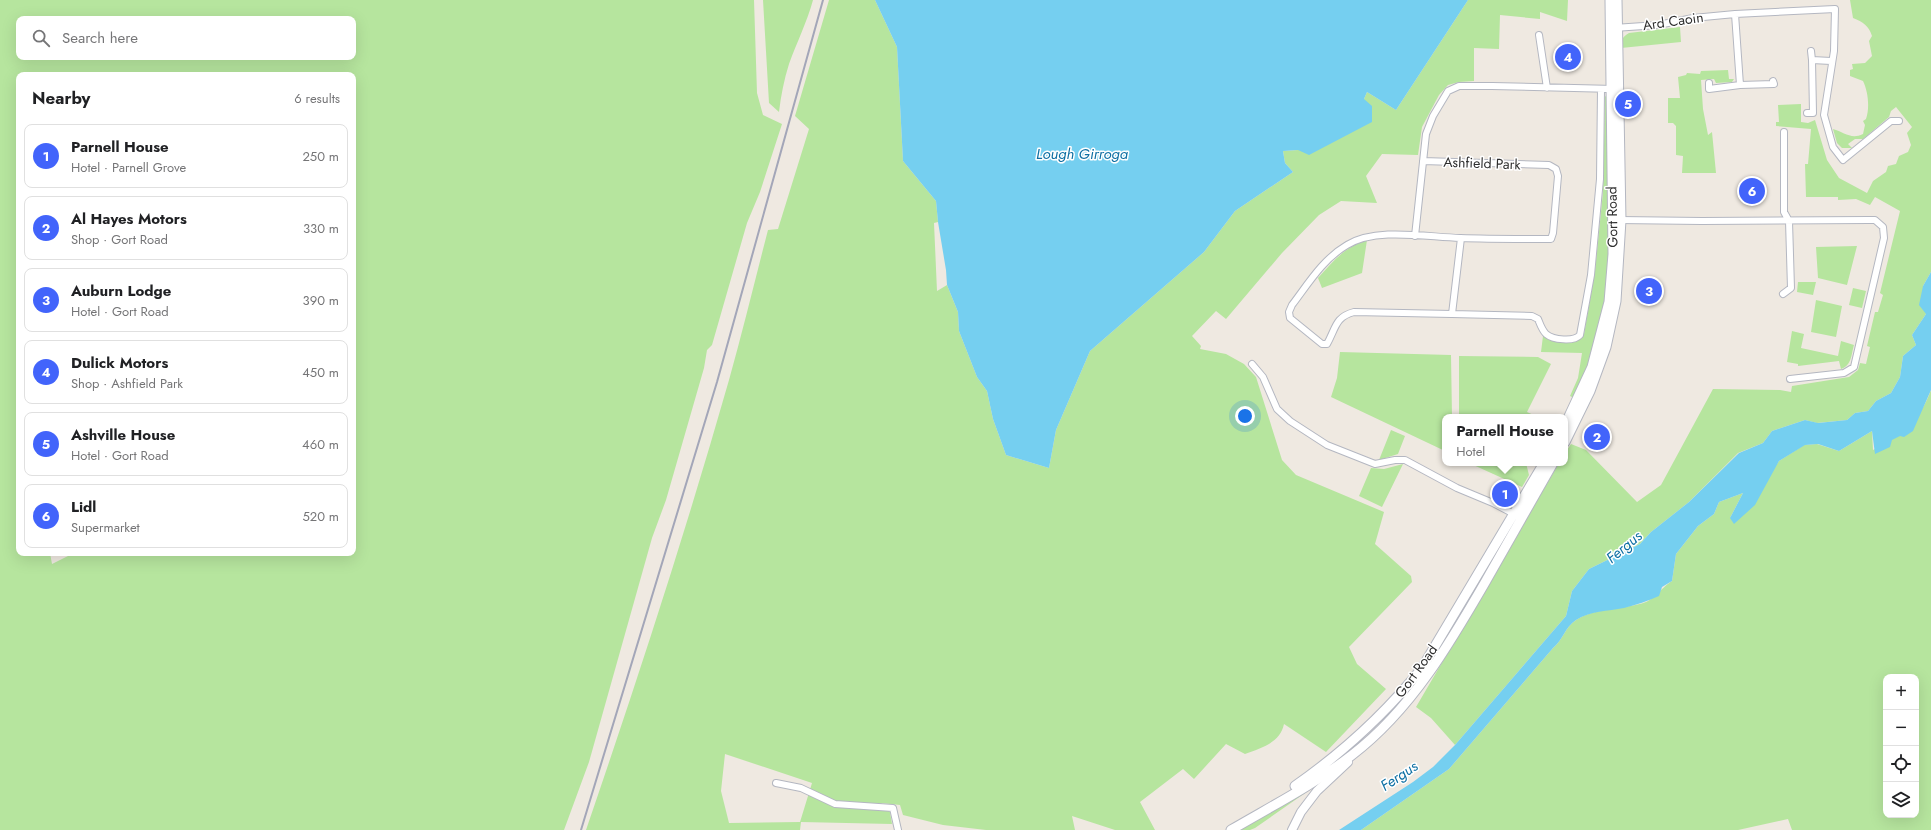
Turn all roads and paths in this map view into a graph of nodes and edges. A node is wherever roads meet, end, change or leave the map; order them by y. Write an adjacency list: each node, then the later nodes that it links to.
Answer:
1 (1610, 0): 4 (main road, Gort Road)
2 (1617, 0): 4 (main road, Gort Road)
3 (1735, 14): 4 (street, Ard Caoin); 8 (street, Ard Caoin); 11 (street)
4 (1614, 28): 13 (main road, Gort Road)
5 (1539, 35): 12 (street)
6 (1811, 51): 7 (street)
7 (1812, 60): 8 (street); 15 (street)
8 (1831, 61): 16 (street, Ard Caoin)
9 (1773, 80): 11 (street)
10 (1708, 83): 11 (street)
11 (1740, 85)
12 (1547, 88): 14 (street, Ashfield Park); 18 (street, Ashfield Park)
13 (1615, 89): 14 (street, Ashfield Park); 19 (main road, Gort Road)
14 (1601, 90): 24 (street)
15 (1807, 113)
16 (1899, 121)
17 (1784, 132): 20 (street)
18 (1423, 162): 21 (street); 22 (street, Ashfield Park)
19 (1616, 220): 20 (street); 27 (main road, Gort Road); 28 (main road, Gort Road)
20 (1789, 221): 23 (street); 26 (street)
21 (1415, 236): 22 (street, Ashfield Park); 24 (street, Ashfield Park)
22 (1461, 238): 24 (street)
23 (1783, 294)
24 (1452, 314)
25 (1252, 364): 31 (street)
26 (1790, 379)
27 (1568, 419)
28 (1568, 436)
29 (1543, 466): 31 (main road, Gort Road)
30 (1551, 466): 31 (main road)
31 (1518, 517): 32 (main road); 33 (main road, Gort Road)
32 (1353, 755): 33 (main road); 35 (street)
33 (1310, 779): 35 (street); 37 (main road, Gort Road)
34 (776, 783): 36 (street)
35 (1317, 791): 38 (street)
36 (898, 830)
37 (1231, 830)
38 (1292, 830)

